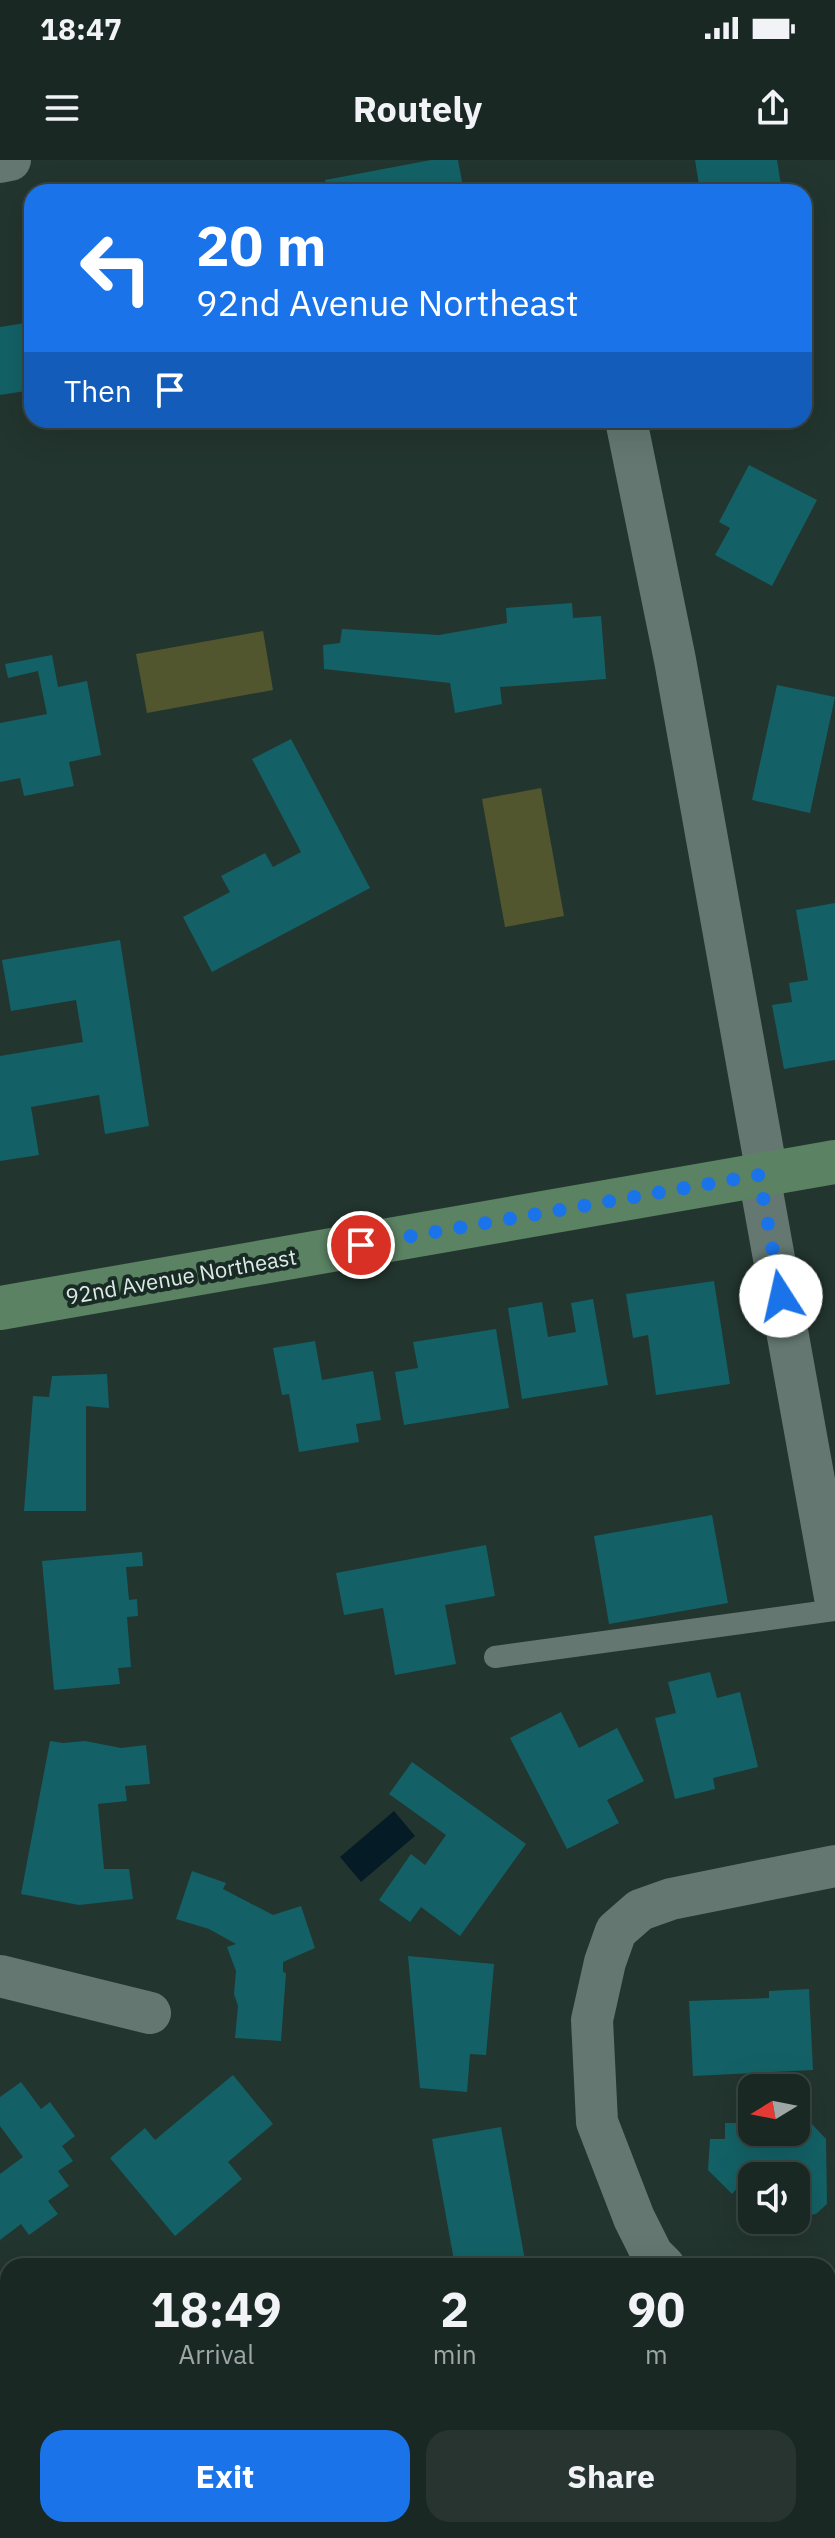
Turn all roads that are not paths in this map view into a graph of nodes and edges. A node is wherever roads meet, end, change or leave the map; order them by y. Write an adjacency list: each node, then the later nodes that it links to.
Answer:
1 (10, 160): 2 (street)
2 (0, 162)
3 (628, 428): 5 (street)
4 (835, 1162): 5 (main road, 92nd Avenue Northeast)
5 (763, 1175): 6 (main road, 92nd Avenue Northeast); 7 (street)
6 (0, 1308)
7 (835, 1597)
8 (835, 1610): 9 (lane)
9 (495, 1657)
10 (835, 1866): 13 (street)
11 (0, 1976): 12 (street)
12 (150, 2013)
13 (657, 2258)

